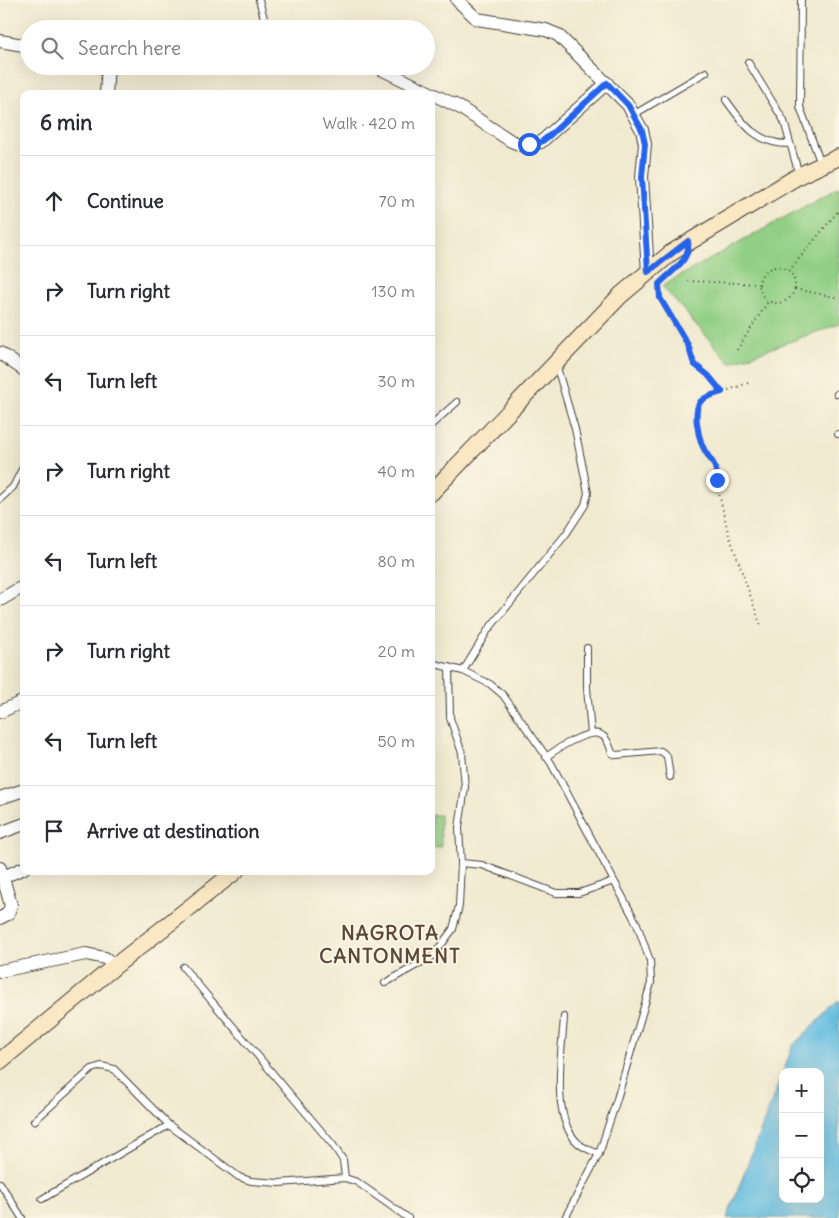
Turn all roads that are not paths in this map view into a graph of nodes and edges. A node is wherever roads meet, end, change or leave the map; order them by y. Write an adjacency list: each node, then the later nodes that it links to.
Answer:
1 (259, 0): 4 (lane)
2 (457, 0): 11 (street)
3 (801, 0): 19 (lane)
4 (264, 20)
5 (0, 41): 6 (street)
6 (20, 44)
7 (748, 62): 17 (lane)
8 (706, 72): 16 (lane)
9 (107, 75): 12 (street)
10 (393, 75): 13 (street)
11 (607, 83): 14 (street); 16 (street)
12 (106, 89)
13 (424, 90)
14 (435, 95)
15 (726, 100): 17 (lane)
16 (633, 115): 21 (street)
17 (789, 144): 20 (lane)
18 (839, 156): 19 (main road)
19 (821, 165): 20 (main road)
20 (799, 175): 21 (main road)
21 (648, 272): 23 (main road)
22 (0, 353): 24 (street)
23 (556, 364): 28 (main road); 35 (lane)
24 (20, 367)
25 (457, 402): 26 (lane)
26 (435, 421)
27 (20, 473): 29 (lane)
28 (435, 489)
29 (0, 499)
30 (20, 588): 31 (street)
31 (0, 600)
32 (587, 648): 38 (lane)
33 (435, 664): 34 (lane)
34 (449, 667): 35 (lane); 45 (lane)
35 (463, 671): 39 (lane)
36 (20, 702): 37 (street)
37 (0, 712)
38 (591, 734): 39 (lane); 40 (lane)
39 (546, 756): 49 (lane)
40 (670, 777)
41 (20, 791): 42 (street)
42 (0, 798)
43 (20, 826): 44 (street)
44 (0, 833)
45 (461, 864): 49 (lane); 54 (lane)
46 (20, 869): 47 (street)
47 (1, 872): 50 (street)
48 (231, 875): 51 (main road)
49 (614, 881): 59 (lane)
50 (0, 918)
51 (115, 966): 53 (street); 56 (main road)
52 (183, 967): 60 (lane)
53 (0, 971)
54 (385, 983)
55 (564, 1018): 59 (lane)
56 (0, 1061)
57 (34, 1121): 58 (lane)
58 (170, 1125): 60 (lane); 62 (lane)
59 (599, 1154): 65 (lane)
60 (345, 1178): 64 (lane)
61 (0, 1183): 63 (lane)
62 (42, 1199)
63 (22, 1218)
64 (408, 1218)
65 (565, 1218)

